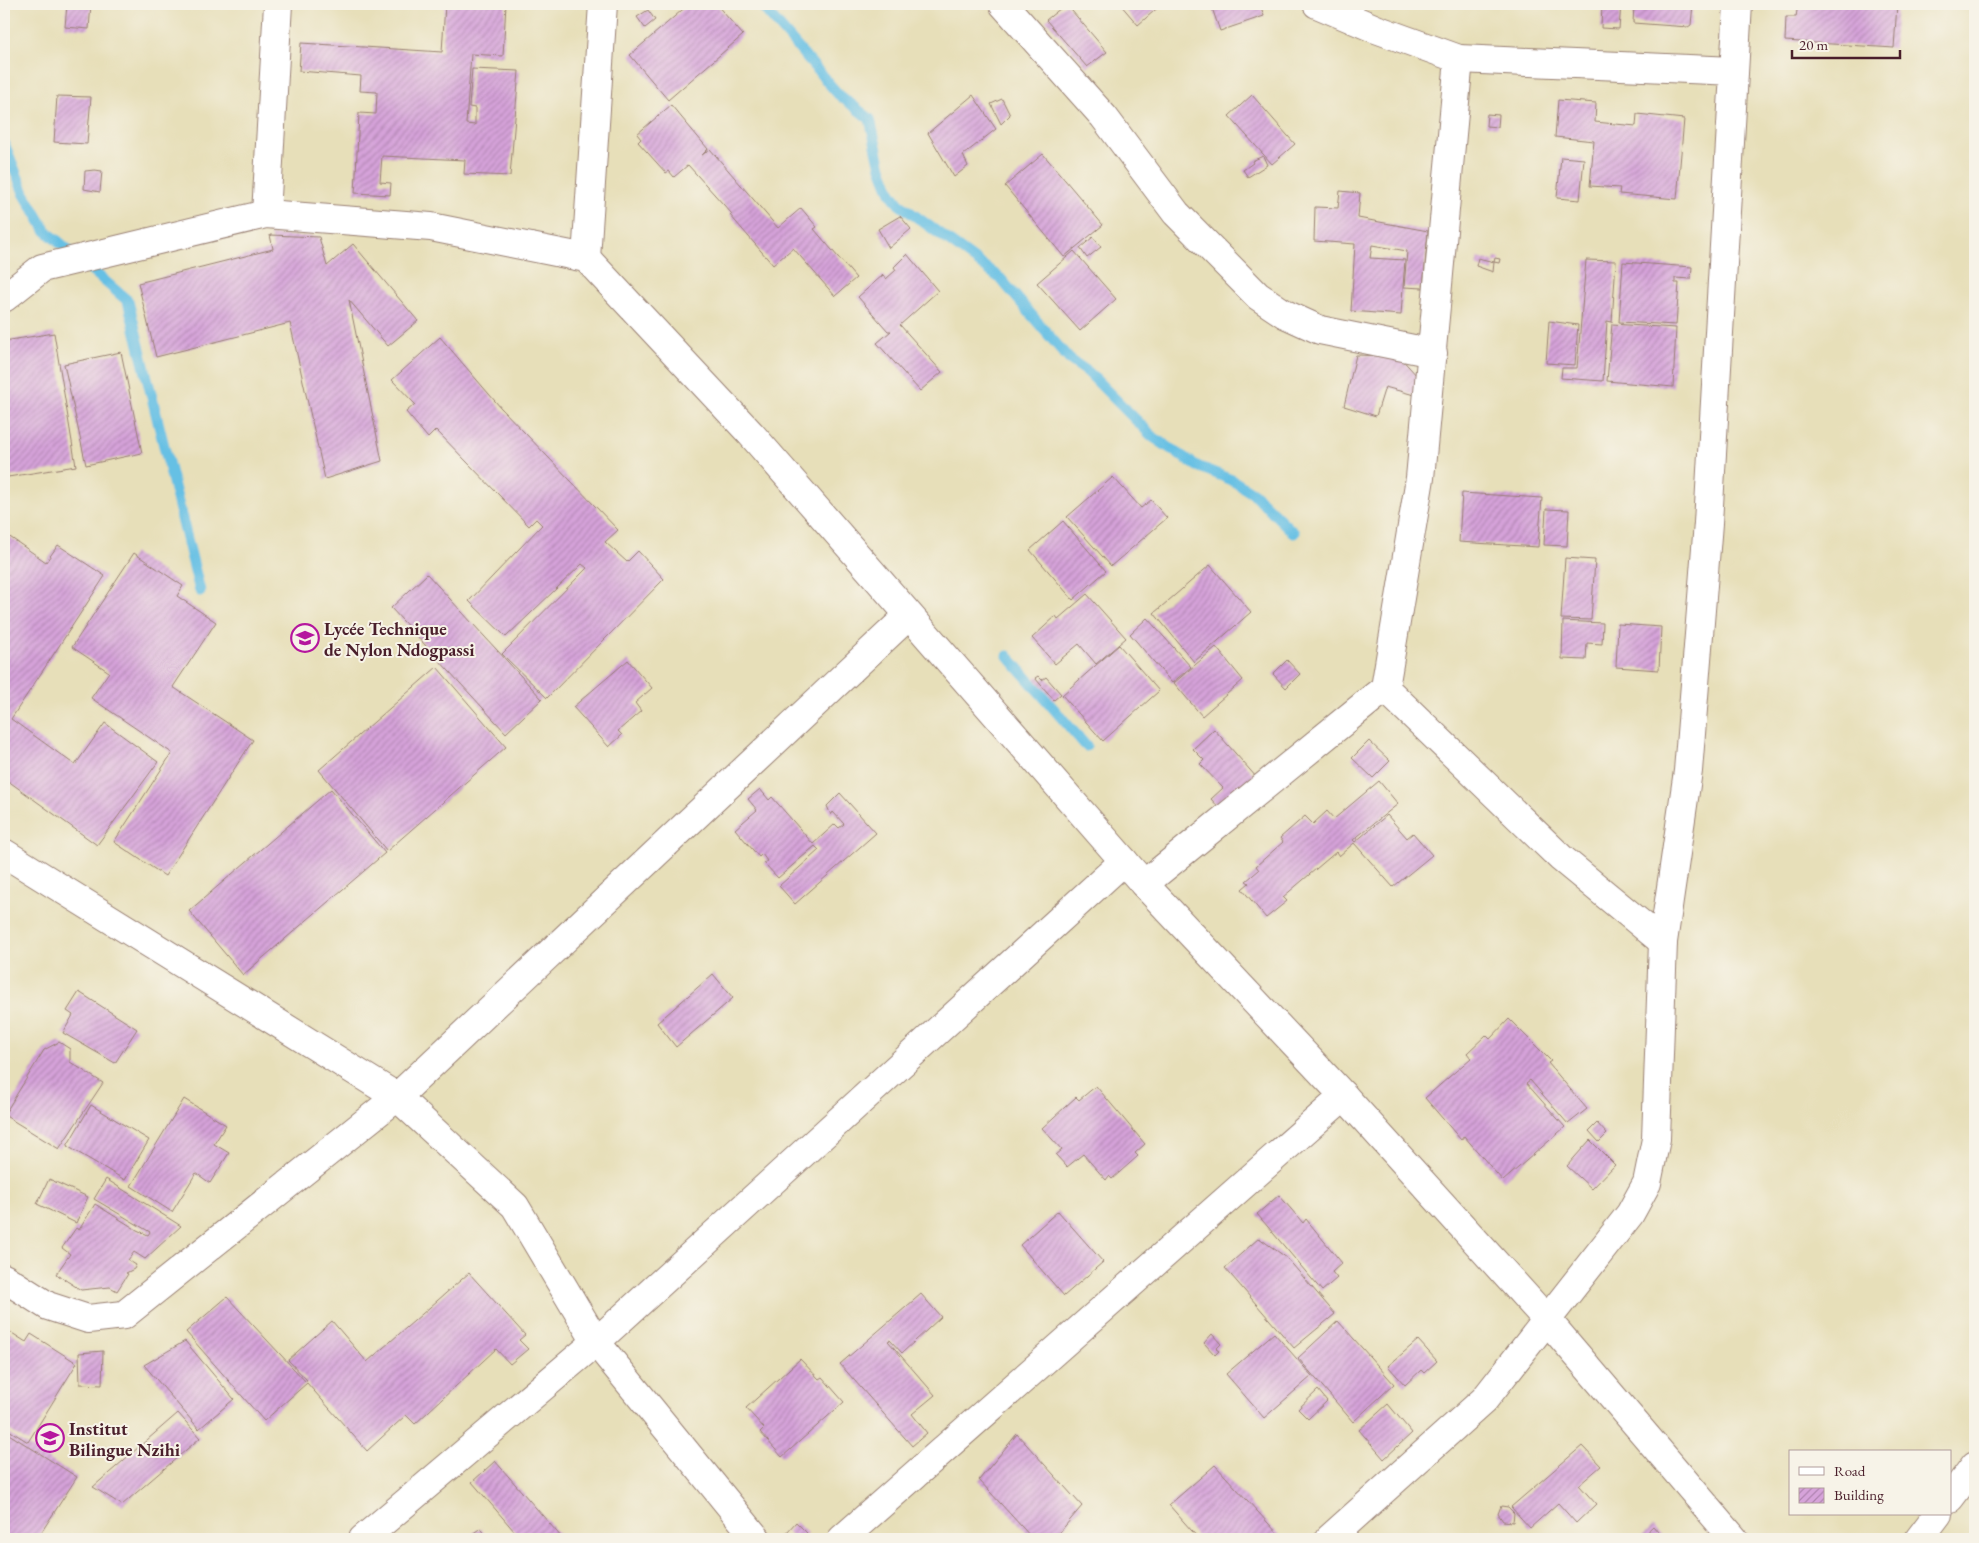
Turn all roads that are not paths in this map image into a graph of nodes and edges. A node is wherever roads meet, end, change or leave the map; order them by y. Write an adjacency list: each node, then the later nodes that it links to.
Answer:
1 (278, 4): 8 (street)
2 (604, 4): 9 (street)
3 (1003, 4): 11 (street)
4 (1317, 4): 6 (street)
5 (1738, 4): 7 (street)
6 (1459, 59): 7 (street); 11 (street)
7 (1734, 71): 17 (street)
8 (266, 214): 9 (street); 10 (street)
9 (586, 258): 12 (street)
10 (4, 298)
11 (1433, 353): 13 (street)
12 (908, 616): 15 (street); 19 (street)
13 (1385, 688): 16 (street); 17 (street)
14 (4, 853): 19 (street)
15 (1124, 861): 16 (street); 22 (street)
16 (1144, 884): 18 (street)
17 (1663, 942): 21 (street)
18 (1344, 1096): 21 (street); 28 (street)
19 (397, 1097): 20 (street); 22 (street)
20 (4, 1278)
21 (1548, 1321): 29 (street); 30 (street)
22 (596, 1342): 26 (street); 27 (street)
23 (1975, 1465): 24 (street)
24 (1952, 1495)
25 (1936, 1516): 31 (street)
26 (363, 1539)
27 (757, 1539)
28 (842, 1539)
29 (1329, 1539)
30 (1734, 1539)
31 (1919, 1539)

